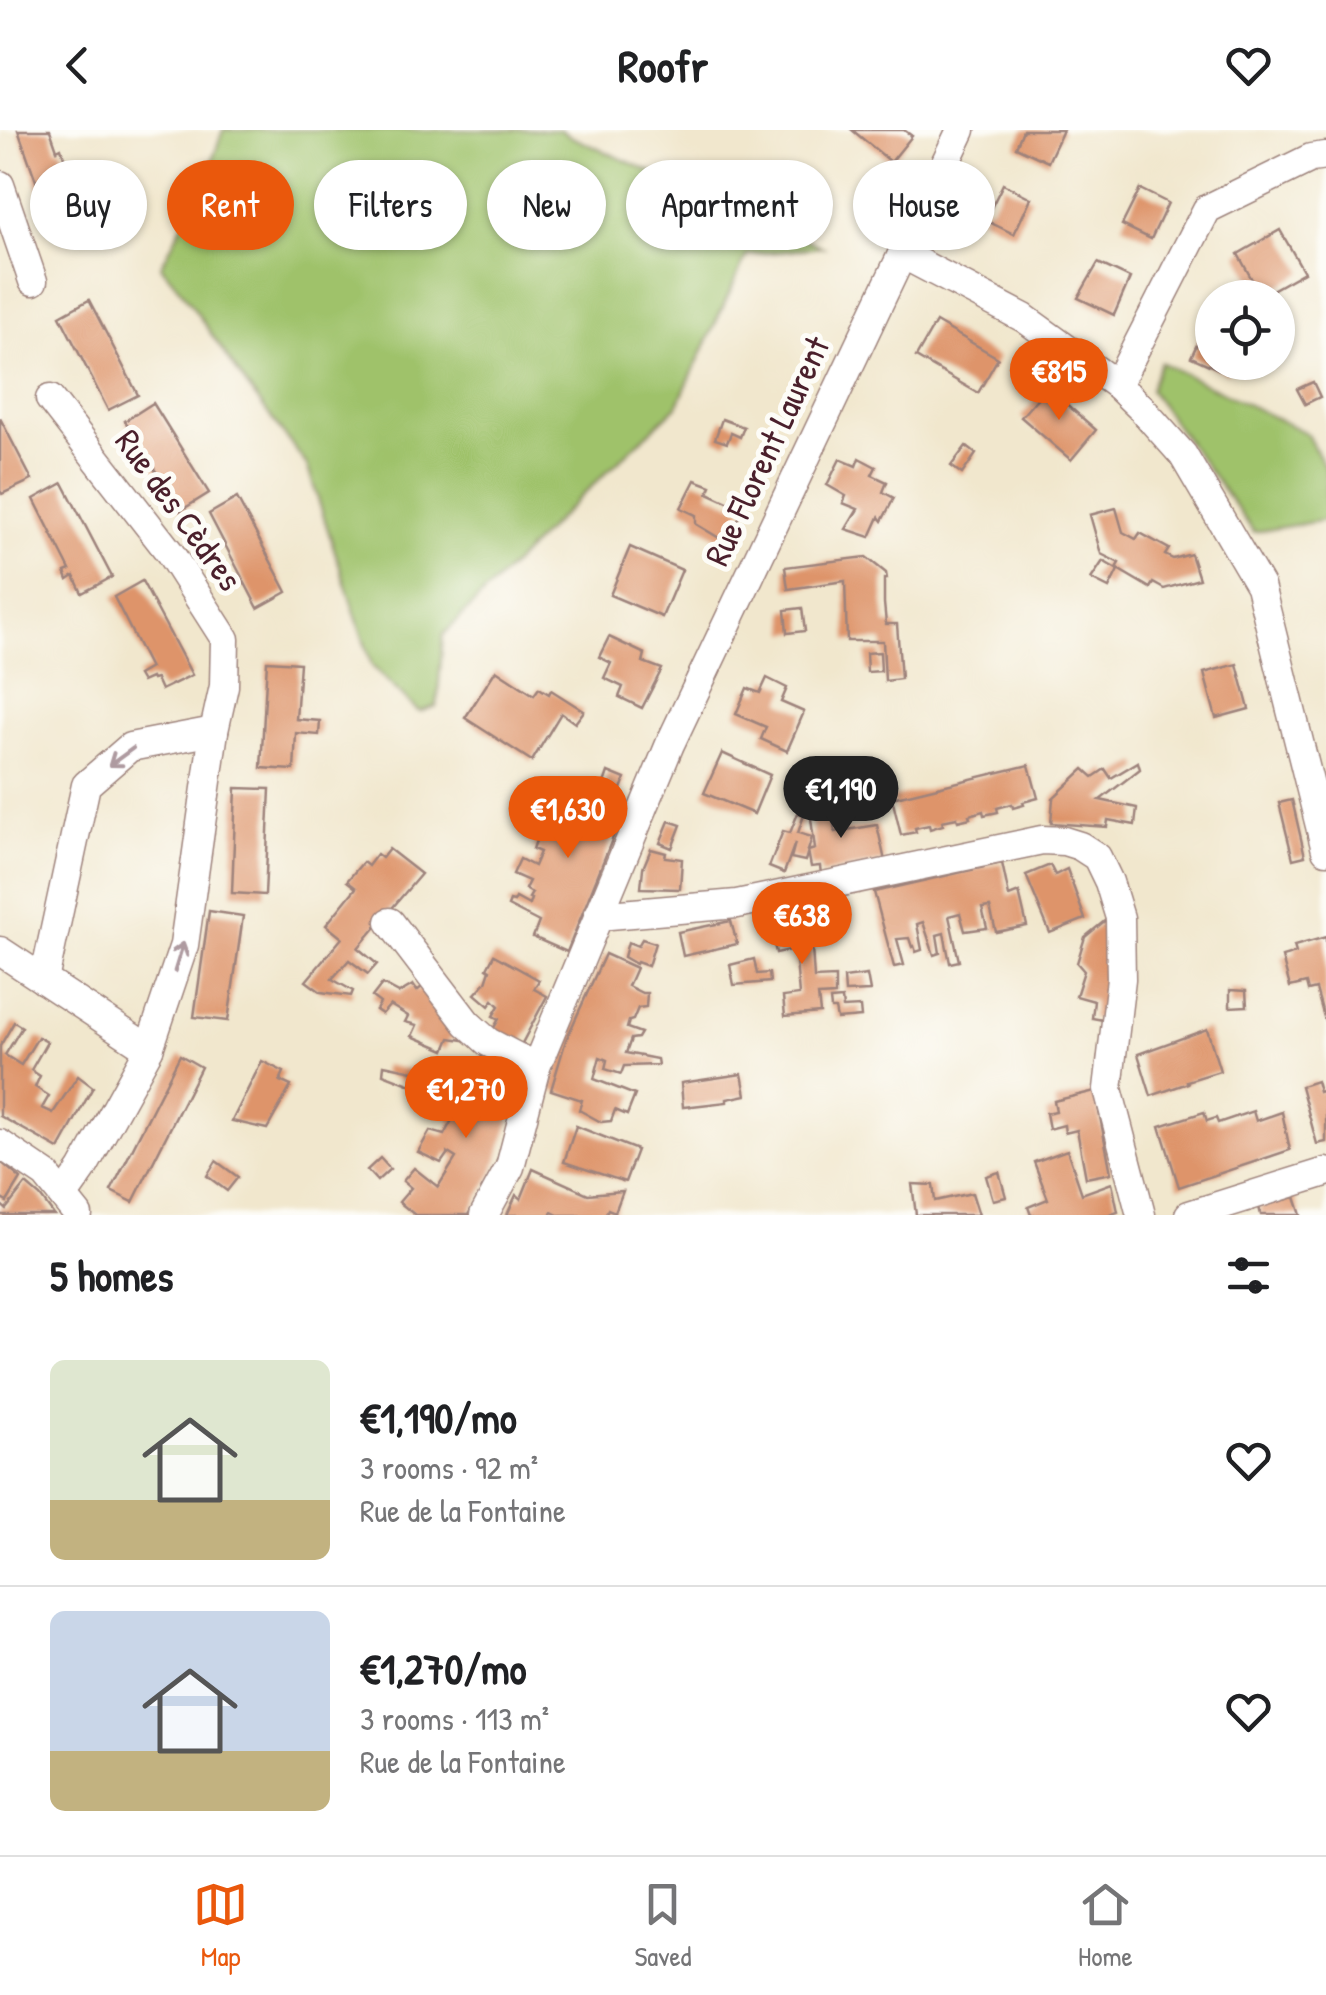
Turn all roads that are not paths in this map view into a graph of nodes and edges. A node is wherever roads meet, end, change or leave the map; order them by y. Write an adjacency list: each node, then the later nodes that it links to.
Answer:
1 (960, 130): 4 (street, Rue Florent Laurent)
2 (1326, 156): 6 (street)
3 (0, 185): 5 (street)
4 (902, 254): 6 (street); 10 (street, Rue Florent Laurent)
5 (34, 282)
6 (1117, 385): 9 (street)
7 (50, 399): 8 (street, Rue des Cèdres)
8 (214, 731): 13 (street, one-way to 13); 14 (street, Rue des Cèdres, one-way to 8)
9 (1326, 850)
10 (598, 916): 15 (street, Rue Florent Laurent); 20 (street)
11 (390, 922): 15 (street)
12 (0, 950): 13 (street)
13 (44, 980): 14 (street)
14 (148, 1049): 18 (street, Rue des Cèdres)
15 (536, 1067): 19 (street, Rue Florent Laurent)
16 (0, 1144): 18 (street)
17 (1326, 1172): 21 (street)
18 (70, 1204)
19 (484, 1215)
20 (1141, 1215)
21 (1189, 1215)

